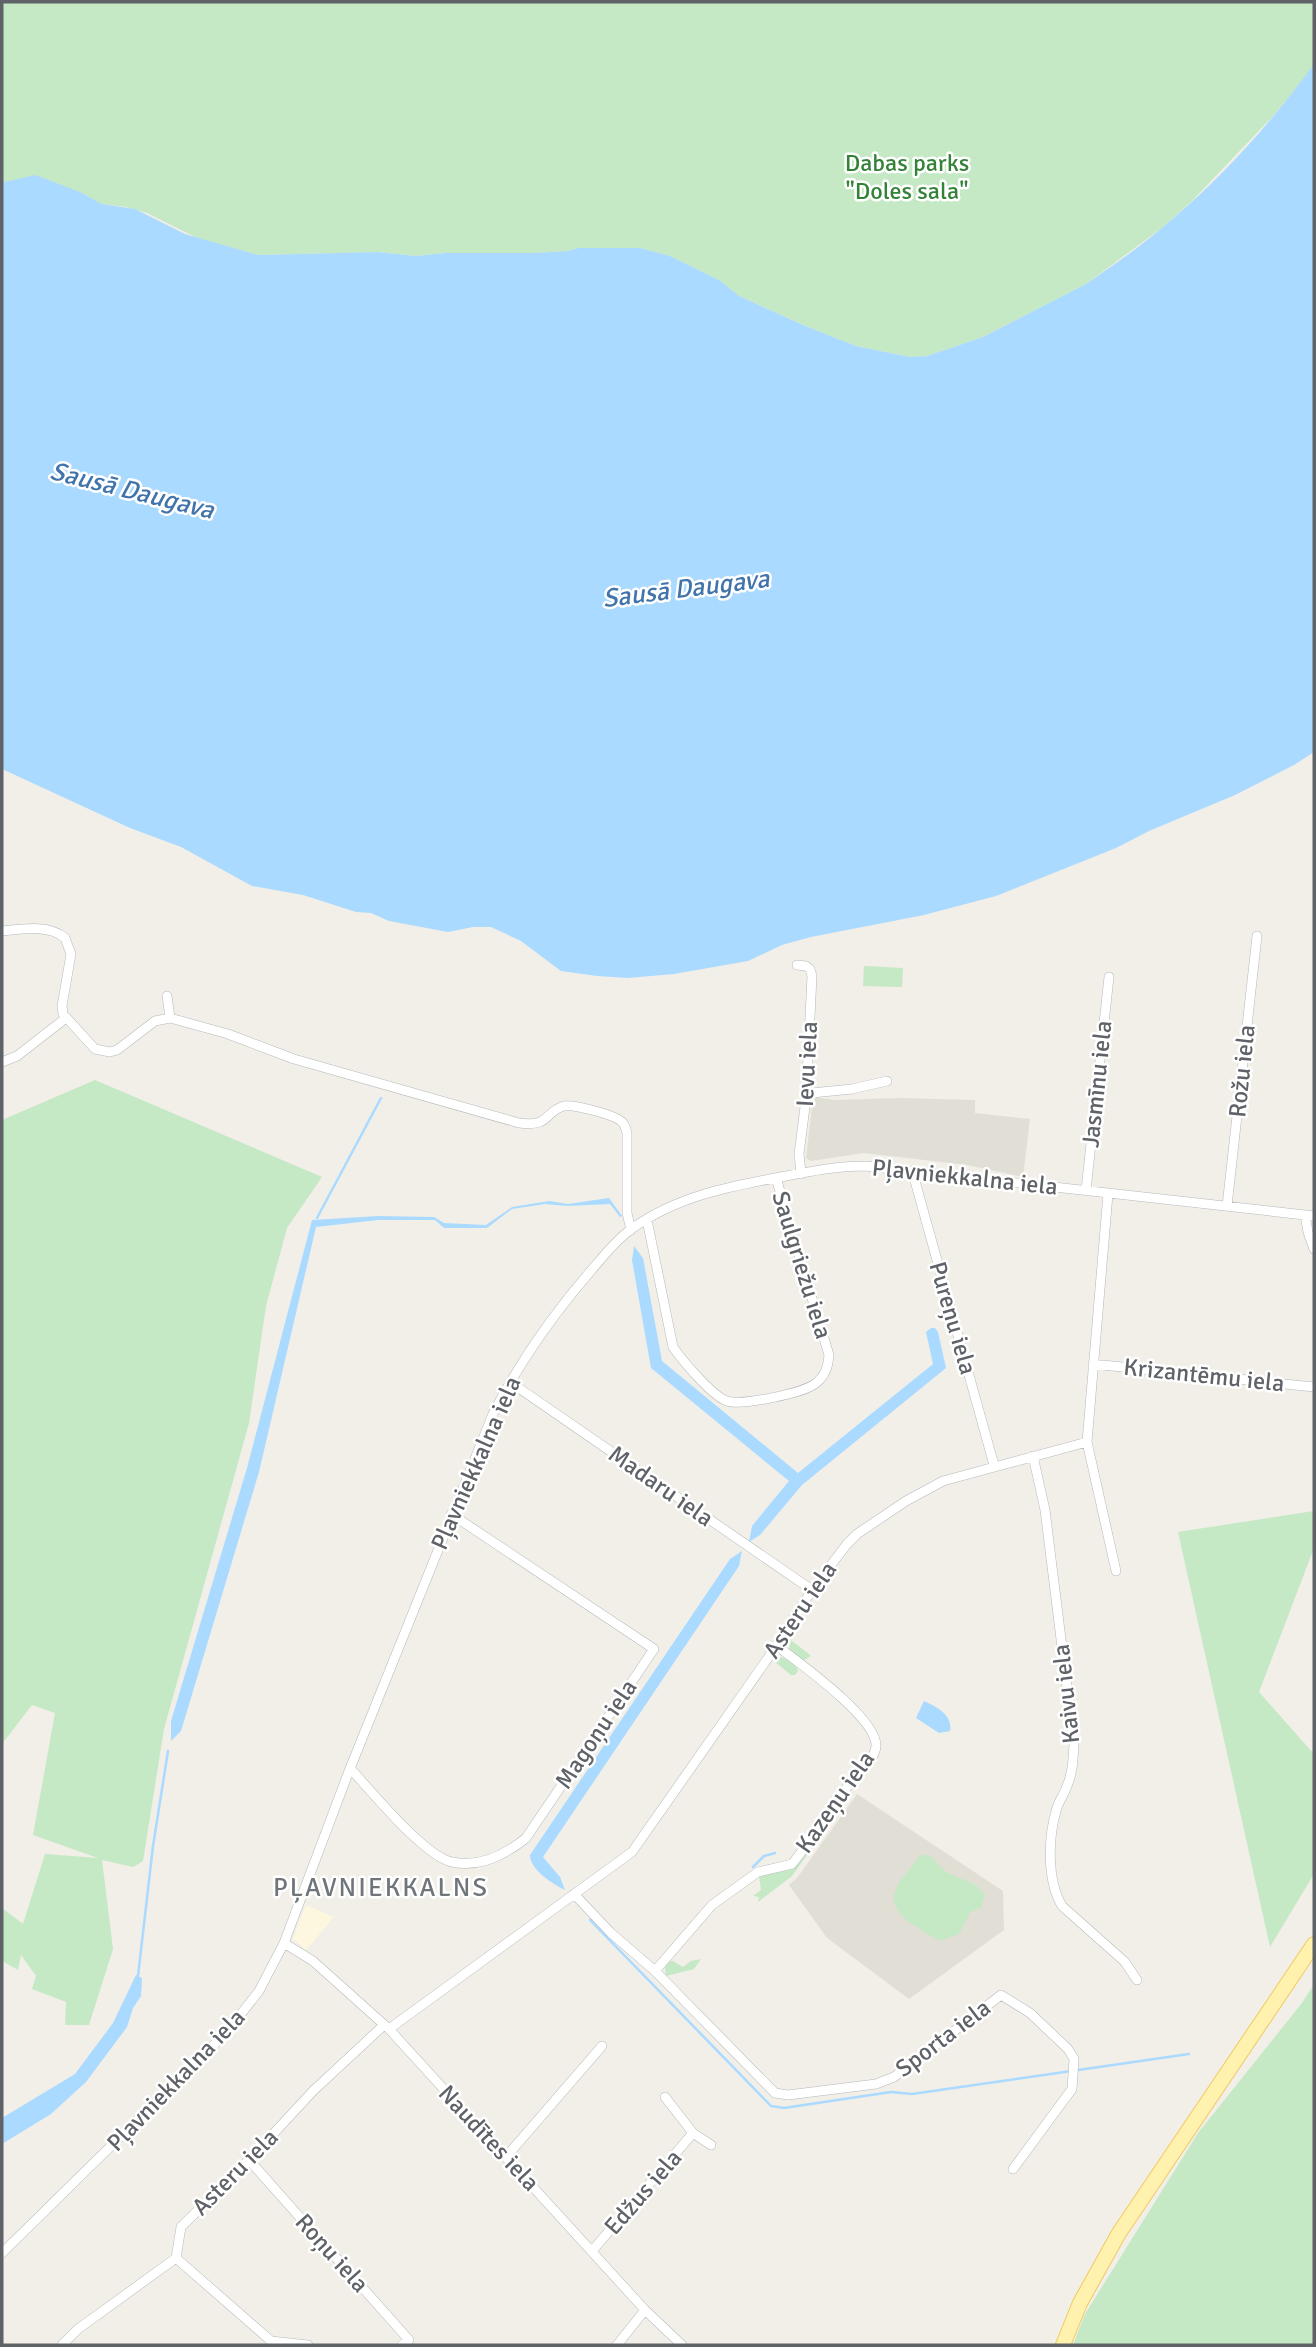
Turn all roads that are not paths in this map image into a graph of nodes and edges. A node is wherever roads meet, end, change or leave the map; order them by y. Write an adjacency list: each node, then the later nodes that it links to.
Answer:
1 (2, 931): 6 (street)
2 (1256, 936): 16 (street, Rožu iela)
3 (797, 965): 10 (street, Ievu iela)
4 (1109, 977): 14 (street, Jasmīnu iela)
5 (167, 996): 7 (street)
6 (66, 1018): 7 (street); 8 (street)
7 (170, 1018): 19 (street)
8 (2, 1062)
9 (887, 1081): 10 (street)
10 (807, 1090): 12 (street, Ievu iela)
11 (915, 1171): 12 (street, Pļavniekkalna iela); 14 (street, Pļavniekkalna iela); 26 (street, Pureņu iela)
12 (801, 1174): 13 (street, Pļavniekkalna iela)
13 (776, 1178): 18 (street, Pļavniekkalna iela); 18 (street, Saulgriežu iela)
14 (1086, 1190): 15 (street, Pļavniekkalna iela)
15 (1108, 1194): 16 (street, Pļavniekkalna iela); 21 (street)
16 (1227, 1206): 17 (street, Pļavniekkalna iela)
17 (1310, 1215): 20 (street)
18 (647, 1220): 19 (street, Pļavniekkalna iela)
19 (631, 1230): 22 (street, Pļavniekkalna iela)
20 (1314, 1250)
21 (1093, 1364): 23 (street, Krizantēmu iela); 24 (street)
22 (510, 1382): 27 (street, Pļavniekkalna iela); 29 (street, Madaru iela)
23 (1314, 1387)
24 (1087, 1442): 25 (street, Asteru iela); 28 (street)
25 (1032, 1456): 26 (street, Asteru iela); 36 (street, Kaivu iela)
26 (994, 1465): 29 (street, Asteru iela)
27 (451, 1514): 31 (street, Pļavniekkalna iela); 31 (street, Magoņu iela)
28 (1116, 1570)
29 (812, 1590): 30 (street, Asteru iela)
30 (776, 1645): 32 (street, Asteru iela); 35 (street, Kazeņu iela)
31 (350, 1768): 33 (street, Pļavniekkalna iela)
32 (574, 1895): 35 (street, Sporta iela); 37 (street, Asteru iela)
33 (284, 1943): 37 (street, Naudītes iela); 46 (street, Pļavniekkalna iela)
34 (1314, 1944): 54 (main road)
35 (655, 1971): 44 (street, Sporta iela)
36 (1137, 1980)
37 (387, 2027): 42 (street, Naudītes iela); 43 (street, Asteru iela)
38 (602, 2046): 42 (street)
39 (665, 2097): 40 (street)
40 (693, 2133): 41 (street); 45 (street, Edžus iela)
41 (711, 2145)
42 (506, 2157): 45 (street, Naudītes iela)
43 (249, 2160): 47 (street, Asteru iela); 51 (street, Roņu iela)
44 (1013, 2169)
45 (592, 2251): 48 (street, Naudītes iela)
46 (2, 2253)
47 (176, 2258): 49 (street); 50 (street)
48 (645, 2310): 52 (street); 53 (street, Naudītes iela)
49 (62, 2345)
50 (308, 2345)
51 (402, 2345)
52 (617, 2345)
53 (682, 2345)
54 (1063, 2345)

